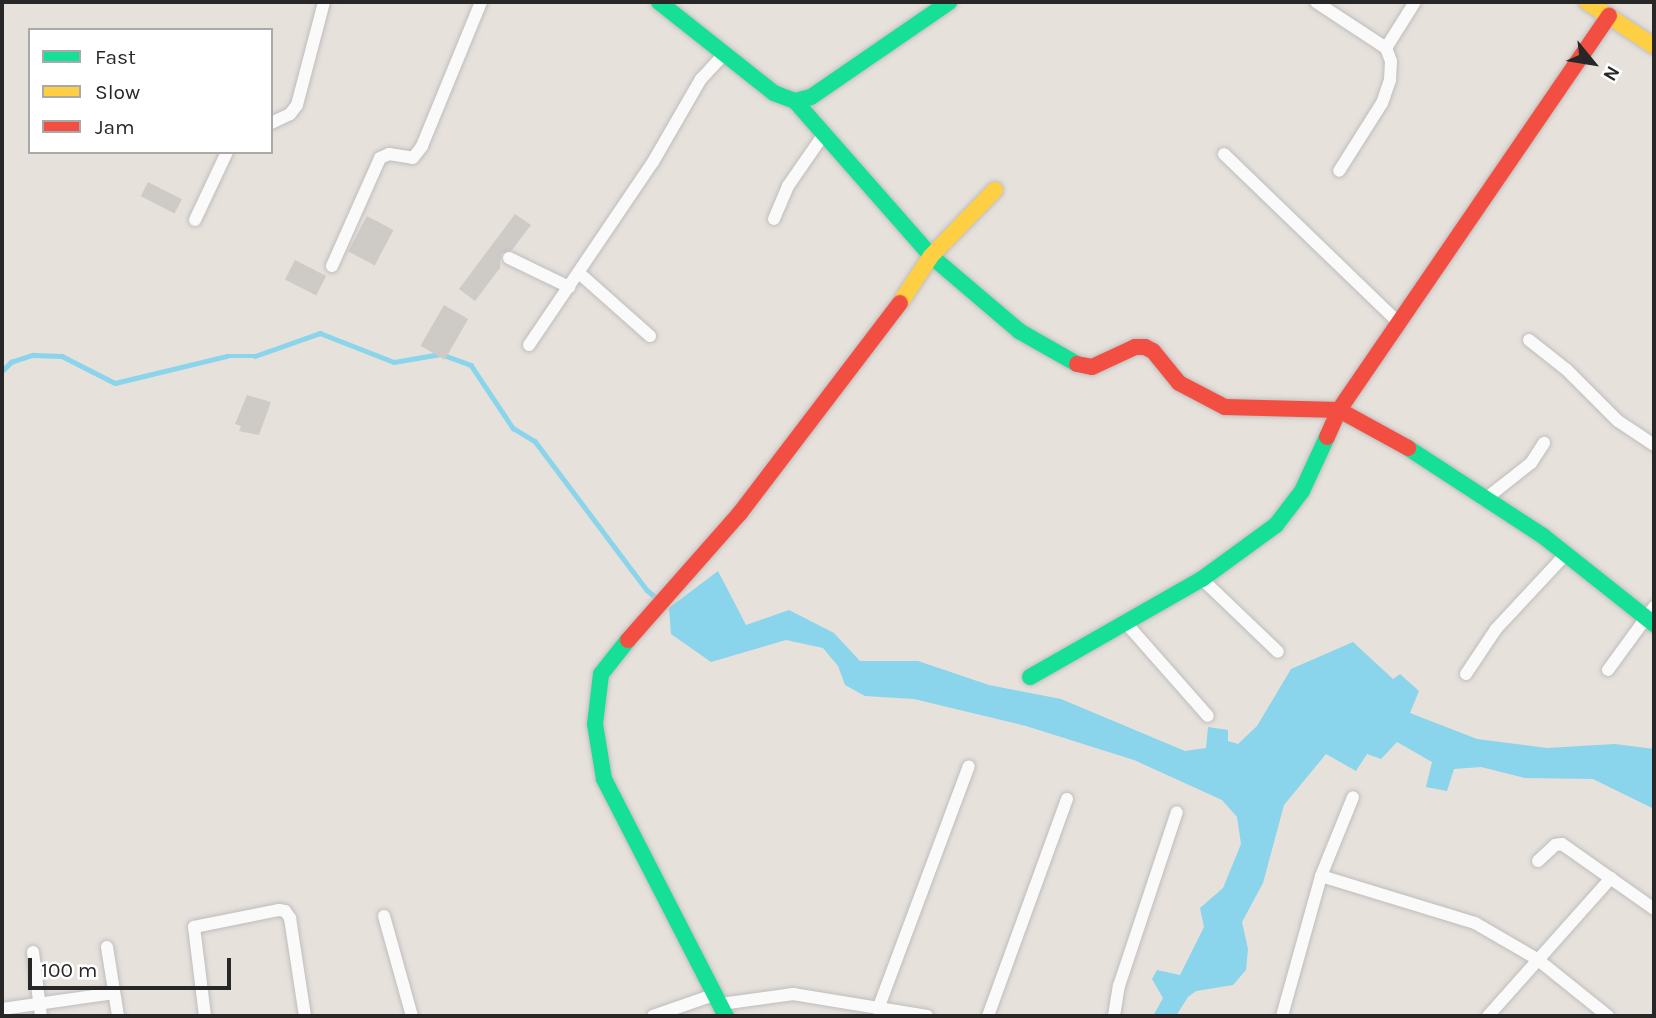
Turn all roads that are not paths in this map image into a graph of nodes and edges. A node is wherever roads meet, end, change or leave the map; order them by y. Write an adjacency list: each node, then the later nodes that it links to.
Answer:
1 (324, 2): 13 (street)
2 (481, 2): 23 (street)
3 (659, 2): 11 (street)
4 (949, 2): 12 (street)
5 (1316, 2): 10 (street)
6 (1415, 2): 10 (street)
7 (1587, 2): 8 (street)
8 (1609, 15): 9 (street); 26 (street)
9 (1654, 46)
10 (1386, 48): 17 (street)
11 (724, 54): 12 (street); 24 (street)
12 (795, 101): 14 (street)
13 (273, 122)
14 (824, 134): 19 (street); 21 (street)
15 (226, 154): 20 (street)
16 (1223, 154): 26 (street)
17 (1339, 172)
18 (995, 190): 21 (street)
19 (774, 219)
20 (195, 220)
21 (931, 256): 30 (street); 56 (street)
22 (509, 258): 25 (street)
23 (332, 266)
24 (579, 273): 25 (street); 27 (street)
25 (569, 287): 29 (street)
26 (1399, 323): 30 (street)
27 (650, 336)
28 (1529, 340): 32 (street)
29 (528, 345)
30 (1339, 410): 33 (street); 35 (street)
31 (1544, 443): 33 (street)
32 (1654, 445)
33 (1484, 500): 34 (street)
34 (1566, 554): 36 (street); 40 (street)
35 (1202, 579): 37 (street); 38 (street)
36 (1652, 616): 39 (street)
37 (1125, 622): 41 (street); 42 (street)
38 (1278, 652)
39 (1608, 670)
40 (1466, 674)
41 (1030, 677)
42 (1208, 716)
43 (970, 766): 58 (street)
44 (1353, 797): 48 (street)
45 (1067, 799): 66 (street)
46 (1177, 812): 67 (street)
47 (1538, 861): 49 (street)
48 (1321, 876): 54 (street); 68 (street)
49 (1611, 878): 50 (street); 54 (street)
50 (1654, 909)
51 (384, 916): 63 (street)
52 (107, 947): 55 (street)
53 (33, 952): 59 (street)
54 (1537, 959): 69 (street); 70 (street)
55 (114, 992): 59 (street); 60 (street)
56 (721, 1005): 58 (street); 64 (street)
57 (2, 1009): 59 (street)
58 (878, 1009): 65 (street)
59 (41, 1010)
60 (118, 1016)
61 (205, 1016): 62 (street)
62 (305, 1016)
63 (412, 1016)
64 (653, 1016)
65 (927, 1016)
66 (988, 1016)
67 (1114, 1016)
68 (1282, 1016)
69 (1488, 1016)
70 (1608, 1016)

